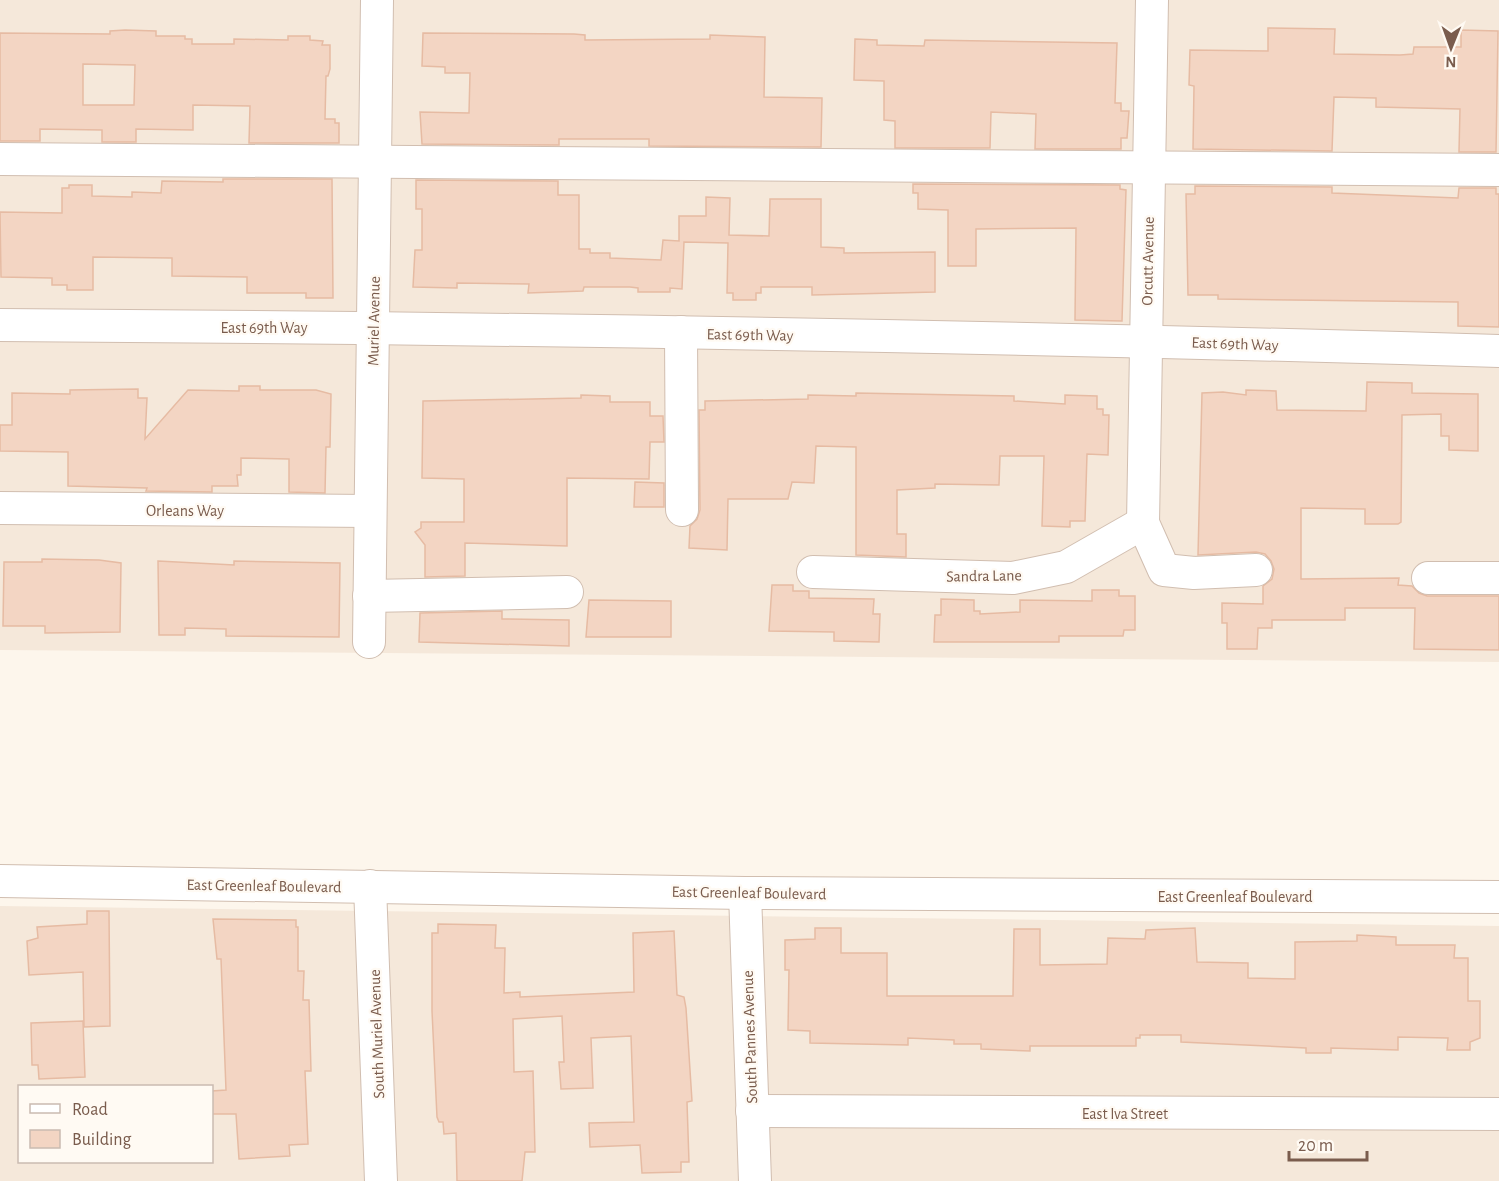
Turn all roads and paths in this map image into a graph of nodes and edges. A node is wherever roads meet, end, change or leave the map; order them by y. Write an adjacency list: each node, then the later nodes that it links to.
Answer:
1 (377, 0): 4 (street, Muriel Avenue)
2 (1152, 0): 5 (street, Orcutt Avenue)
3 (0, 159): 4 (street)
4 (375, 164): 5 (street); 8 (street, Muriel Avenue)
5 (1149, 168): 6 (street); 10 (street, Orcutt Avenue)
6 (1499, 171)
7 (0, 325): 8 (street, East 69th Way)
8 (372, 327): 9 (street, East 69th Way); 14 (street, Muriel Avenue)
9 (681, 332): 10 (street, East 69th Way); 13 (street)
10 (1146, 340): 11 (street, East 69th Way); 15 (street, Orcutt Avenue)
11 (1499, 351)
12 (0, 508): 14 (street, Orleans Way)
13 (682, 510)
14 (370, 511): 21 (street, Muriel Avenue)
15 (1143, 523): 16 (street); 17 (street, Sandra Lane)
16 (1256, 570)
17 (813, 572)
18 (1428, 578): 19 (street)
19 (1499, 578)
20 (567, 592): 21 (street)
21 (369, 596): 22 (street, Muriel Avenue)
22 (369, 642)
23 (0, 881): 24 (street, East Greenleaf Boulevard)
24 (370, 886): 25 (street, East Greenleaf Boulevard); 29 (street, South Muriel Avenue)
25 (745, 893): 26 (street, East Greenleaf Boulevard); 27 (street, South Pannes Avenue)
26 (1499, 897)
27 (752, 1111): 28 (street, East Iva Street); 30 (street, South Pannes Avenue)
28 (1499, 1114)
29 (381, 1181)
30 (755, 1181)

